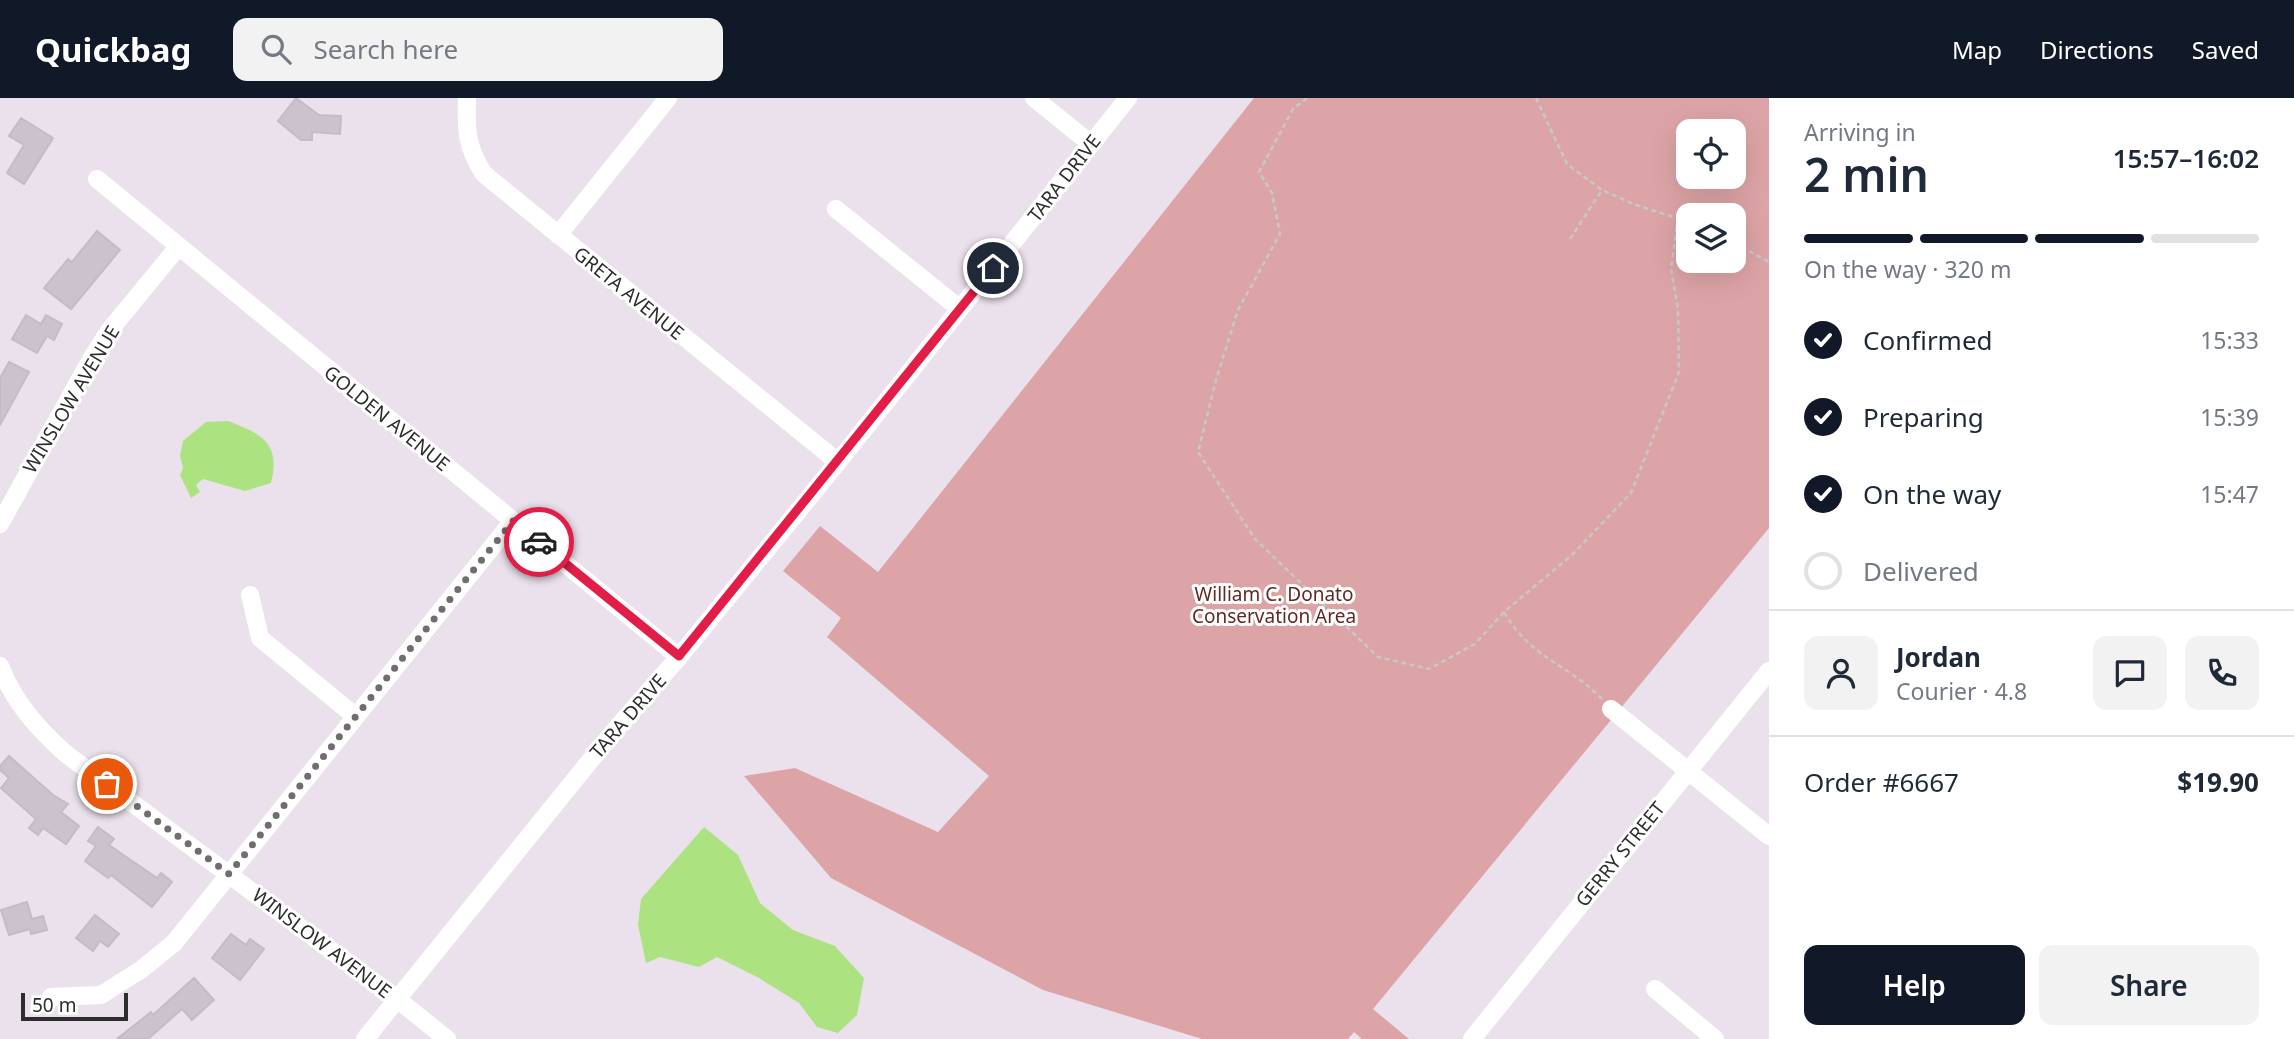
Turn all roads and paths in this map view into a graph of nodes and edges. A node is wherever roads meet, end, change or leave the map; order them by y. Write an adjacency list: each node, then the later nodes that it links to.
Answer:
1 (467, 98): 13 (street, GRETA AVENUE)
2 (668, 98): 13 (street)
3 (1034, 98): 7 (street)
4 (1128, 98): 7 (street, TARA DRIVE)
5 (1307, 98): 23 (path)
6 (1536, 98): 9 (path)
7 (1091, 144): 18 (street, TARA DRIVE)
8 (97, 178): 15 (street, GOLDEN AVENUE)
9 (1602, 190): 11 (path); 14 (path)
10 (836, 209): 18 (street)
11 (1676, 216)
12 (1676, 232): 23 (path)
13 (558, 236): 19 (street, GRETA AVENUE)
14 (1570, 239)
15 (178, 247): 20 (street, GOLDEN AVENUE); 21 (street, WINSLOW AVENUE)
16 (1746, 250): 17 (path)
17 (1769, 262)
18 (960, 309): 19 (street, TARA DRIVE)
19 (838, 462): 24 (street, TARA DRIVE)
20 (513, 521): 24 (street, GOLDEN AVENUE); 28 (street)
21 (0, 524)
22 (250, 595): 28 (street)
23 (1504, 612): 27 (path)
24 (679, 656): 34 (street, TARA DRIVE)
25 (0, 666): 31 (street, WINSLOW AVENUE)
26 (1769, 671): 29 (street, GERRY STREET)
27 (1611, 709): 29 (street)
28 (355, 716): 31 (street)
29 (1686, 770): 30 (street); 37 (street, GERRY STREET)
30 (1769, 836)
31 (229, 874): 33 (street); 34 (street, WINSLOW AVENUE)
32 (1655, 989): 38 (street)
33 (51, 997)
34 (397, 999): 35 (street, TARA DRIVE); 36 (street)
35 (365, 1039)
36 (447, 1039)
37 (1472, 1039)
38 (1715, 1039)

